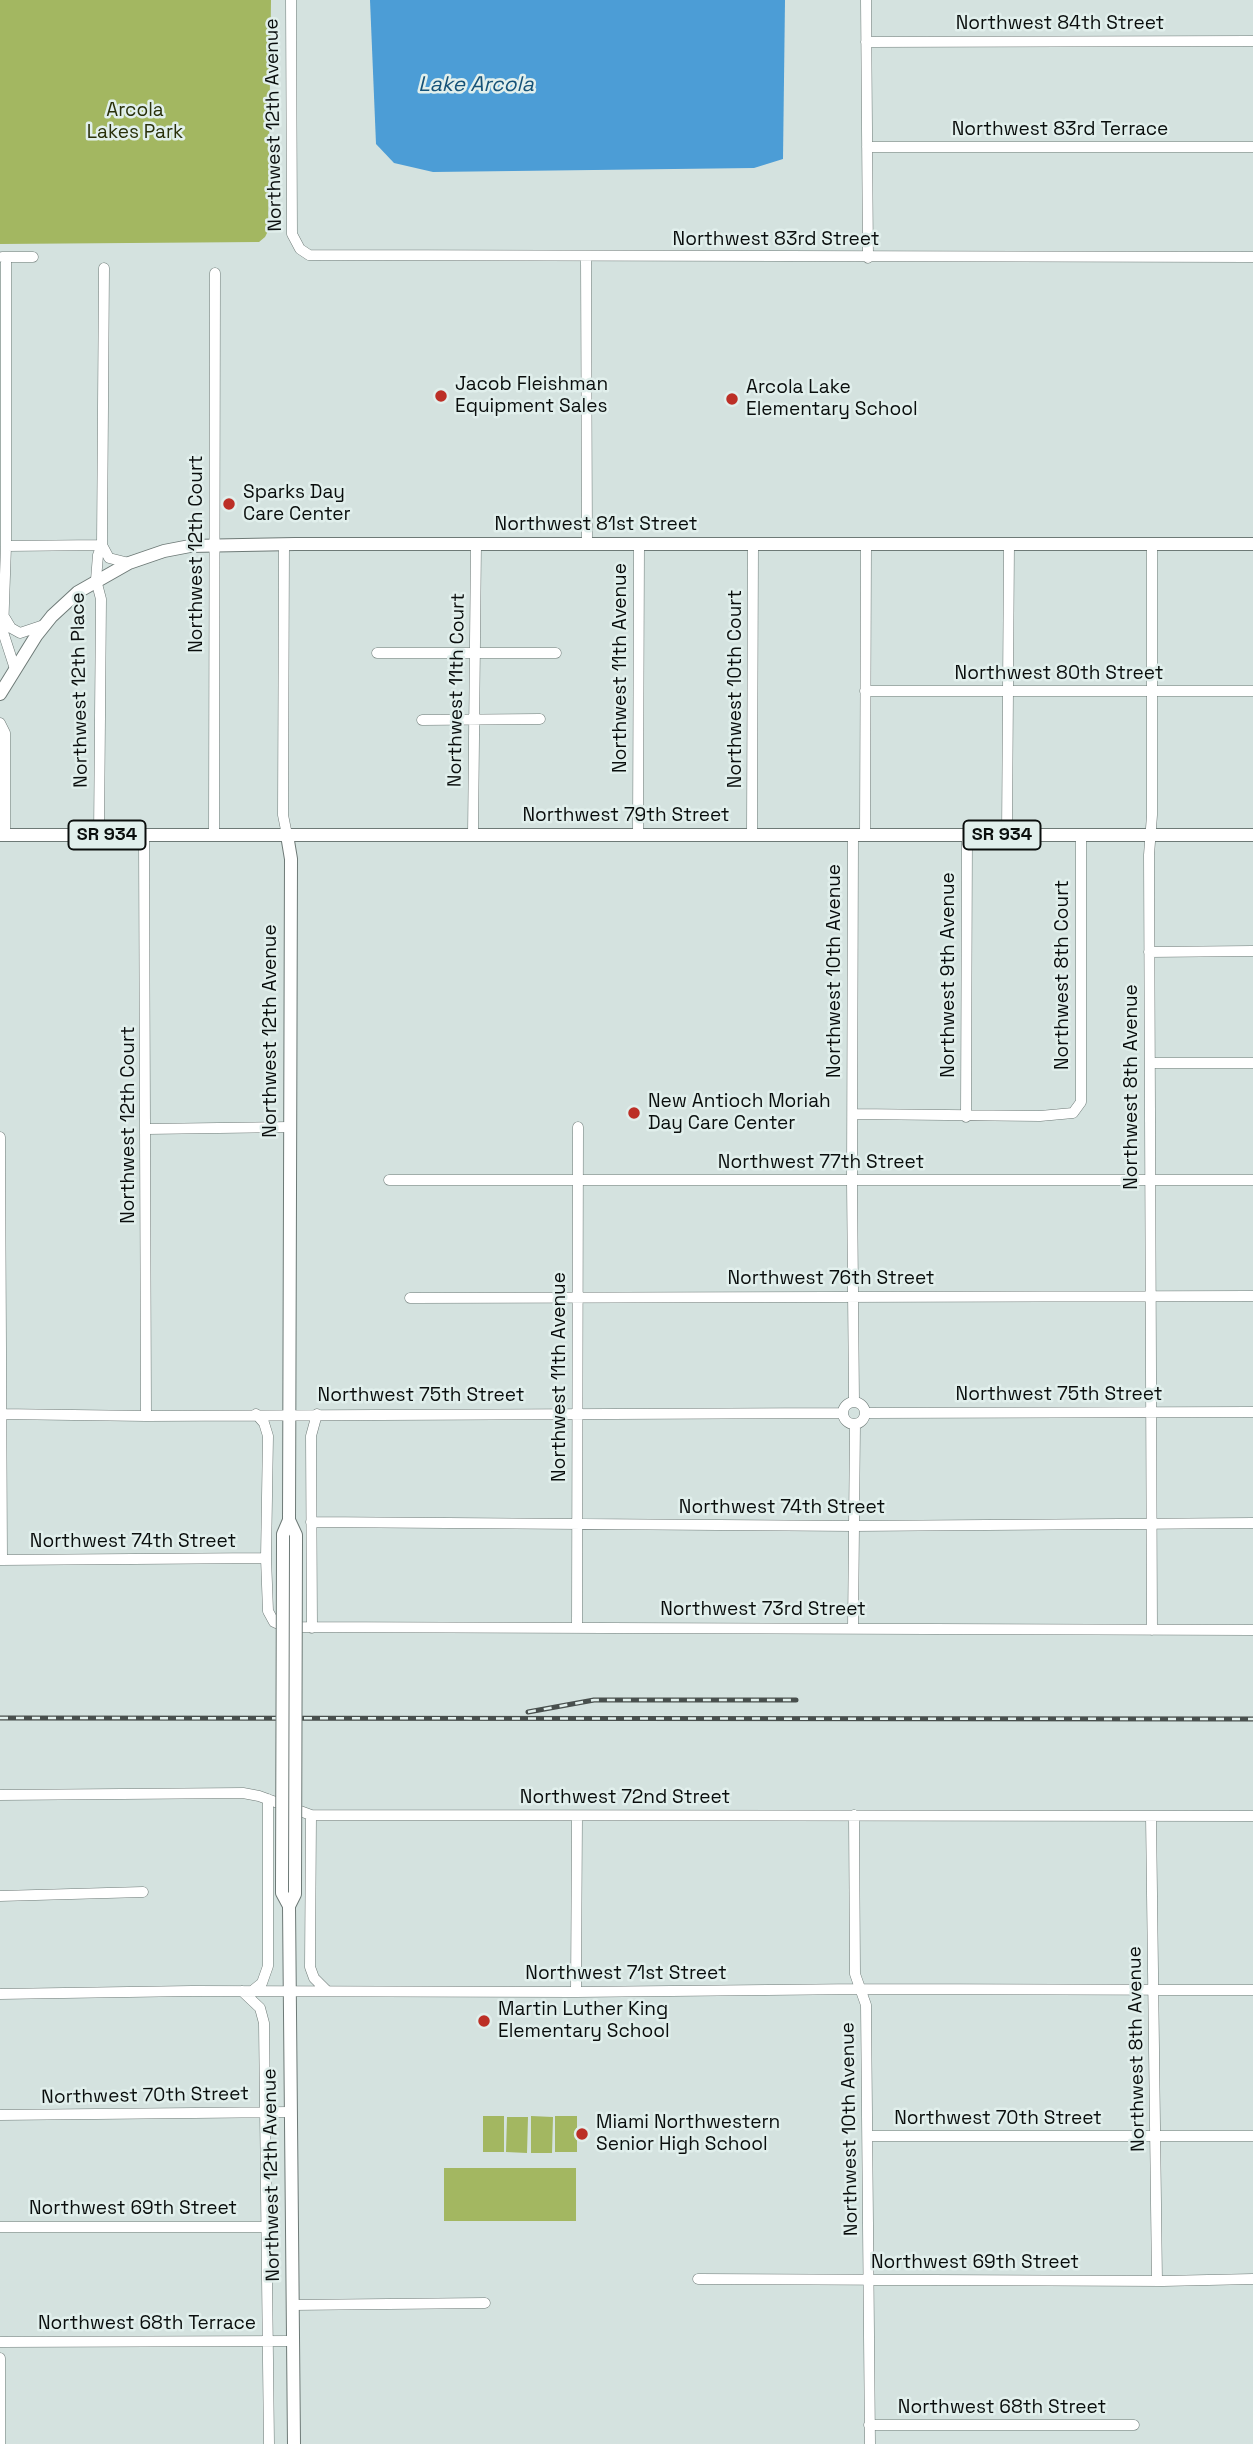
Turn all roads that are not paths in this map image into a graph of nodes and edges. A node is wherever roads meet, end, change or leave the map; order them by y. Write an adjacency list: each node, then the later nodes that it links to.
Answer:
1 (291, 0): 7 (street, Northwest 12th Avenue)
2 (866, 0): 4 (street)
3 (1253, 41): 4 (street, Northwest 84th Street)
4 (866, 42): 5 (street)
5 (867, 147): 6 (street, Northwest 83rd Terrace); 12 (street)
6 (1253, 147)
7 (300, 248): 10 (street, Northwest 83rd Street)
8 (3, 257): 9 (street); 15 (street)
9 (33, 257)
10 (586, 257): 12 (street, Northwest 83rd Street); 19 (street)
11 (1253, 257): 12 (street, Northwest 83rd Street)
12 (868, 258)
13 (104, 268): 26 (street, Northwest 12th Place)
14 (215, 272): 27 (street, Northwest 12th Court)
15 (3, 349): 16 (street)
16 (3, 435): 28 (street)
17 (284, 544): 18 (main road, Northwest 81st Street); 27 (main road, Northwest 81st Street); 51 (street, Northwest 12th Avenue)
18 (476, 544): 19 (main road, Northwest 81st Street); 34 (street, Northwest 11th Court)
19 (587, 544): 20 (main road, Northwest 81st Street)
20 (639, 544): 21 (main road, Northwest 81st Street); 53 (street, Northwest 11th Avenue)
21 (754, 544): 22 (main road, Northwest 81st Street); 54 (street, Northwest 10th Court)
22 (866, 544): 23 (main road, Northwest 81st Street); 37 (street, Northwest 10th Avenue)
23 (1009, 544): 24 (main road, Northwest 81st Street); 38 (street)
24 (1152, 544): 25 (main road, Northwest 81st Street); 40 (street, Northwest 8th Avenue)
25 (1253, 544)
26 (102, 545): 28 (street); 29 (street); 30 (street, Northwest 12th Place)
27 (214, 545): 29 (main road, Northwest 81st Street); 50 (street, Northwest 12th Court)
28 (6, 547): 31 (street)
29 (129, 563): 30 (main road, Northwest 81st Street)
30 (96, 580): 32 (main road, Northwest 81st Street); 48 (street, Northwest 12th Place)
31 (3, 611): 32 (street); 36 (street)
32 (45, 625): 36 (main road, Northwest 81st Street)
33 (377, 653): 34 (street)
34 (474, 653): 35 (street); 44 (street, Northwest 11th Court)
35 (556, 653)
36 (15, 669): 41 (main road, Northwest 81st Street)
37 (865, 691): 38 (street, Northwest 80th Street); 46 (street, Northwest 10th Avenue)
38 (1008, 691): 40 (street, Northwest 80th Street); 56 (street)
39 (1253, 691): 40 (street, Northwest 80th Street)
40 (1153, 692): 58 (street, Northwest 8th Avenue)
41 (0, 694)
42 (540, 719): 44 (street)
43 (422, 720): 44 (street)
44 (473, 720): 52 (street, Northwest 11th Court)
45 (0, 723): 47 (street)
46 (859, 834): 54 (main road, Northwest 79th Street / SR 934); 55 (main road, Northwest 79th Street / SR 934); 64 (street, Northwest 10th Avenue)
47 (2, 835): 48 (main road, Northwest 79th Street / SR 934)
48 (99, 835): 49 (main road, Northwest 79th Street / SR 934)
49 (144, 835): 50 (main road, Northwest 79th Street / SR 934); 68 (street, Northwest 12th Court)
50 (214, 835): 51 (main road, Northwest 79th Street / SR 934)
51 (287, 835): 52 (main road, Northwest 79th Street / SR 934); 66 (main road, Northwest 12th Avenue)
52 (473, 835): 53 (main road, Northwest 79th Street / SR 934)
53 (638, 835): 54 (main road, Northwest 79th Street / SR 934)
54 (752, 835)
55 (967, 835): 56 (main road, Northwest 79th Street / SR 934); 65 (street, Northwest 9th Avenue)
56 (1007, 835): 57 (main road, Northwest 79th Street / SR 934)
57 (1081, 835): 58 (main road, Northwest 79th Street / SR 934); 65 (street, Northwest 8th Court)
58 (1151, 835): 59 (main road, Northwest 79th Street / SR 934); 61 (street, Northwest 8th Avenue)
59 (1253, 835)
60 (1253, 951): 61 (street)
61 (1149, 952): 62 (street, Northwest 8th Avenue)
62 (1150, 1063): 63 (street); 71 (street, Northwest 8th Avenue)
63 (1253, 1063)
64 (853, 1114): 65 (street); 74 (street, Northwest 10th Avenue)
65 (966, 1116)
66 (290, 1127): 68 (street); 90 (main road, Northwest 12th Avenue)
67 (578, 1127): 73 (street, Northwest 11th Avenue)
68 (146, 1129): 92 (street, Northwest 12th Court)
69 (0, 1138): 75 (street)
70 (389, 1180): 73 (street, Northwest 77th Street)
71 (1150, 1180): 72 (street, Northwest 77th Street); 74 (street, Northwest 77th Street); 76 (street, Northwest 8th Avenue)
72 (1253, 1180)
73 (577, 1181): 74 (street, Northwest 77th Street); 78 (street, Northwest 11th Avenue)
74 (852, 1181): 79 (street, Northwest 10th Avenue)
75 (0, 1204): 81 (street)
76 (1150, 1296): 77 (street, Northwest 76th Street); 79 (street, Northwest 76th Street); 83 (street, Northwest 8th Avenue)
77 (1253, 1296)
78 (577, 1297): 79 (street, Northwest 76th Street); 80 (street, Northwest 76th Street); 85 (street, Northwest 11th Avenue)
79 (854, 1297): 82 (street, Northwest 10th Avenue)
80 (410, 1298)
81 (1, 1339): 88 (street)
82 (854, 1401): 86 (street); 87 (street)
83 (1150, 1412): 84 (street, Northwest 75th Street); 87 (street, Northwest 75th Street); 98 (street, Northwest 8th Avenue)
84 (1253, 1412)
85 (577, 1413): 86 (street, Northwest 75th Street); 91 (street, Northwest 75th Street); 96 (street, Northwest 11th Avenue)
86 (843, 1413): 93 (street)
87 (866, 1413): 93 (street)
88 (1, 1414): 92 (street, Northwest 75th Street); 101 (street)
89 (256, 1414): 90 (street, Northwest 75th Street); 92 (street, Northwest 75th Street); 100 (street)
90 (289, 1414): 91 (street, Northwest 75th Street); 94 (main road, Northwest 12th Avenue)
91 (317, 1414): 95 (street)
92 (146, 1416)
93 (855, 1424): 99 (street)
94 (289, 1520): 116 (main road, Northwest 12th Avenue, bridge); 116 (main road, Northwest 12th Avenue, bridge)
95 (311, 1522): 96 (street, Northwest 74th Street); 102 (street)
96 (577, 1523): 99 (street, Northwest 74th Street); 103 (street, Northwest 11th Avenue)
97 (1253, 1523): 98 (street, Northwest 74th Street)
98 (1151, 1524): 99 (street, Northwest 74th Street); 105 (street, Northwest 8th Avenue)
99 (854, 1526): 104 (street)
100 (266, 1558): 101 (street, Northwest 74th Street); 102 (street, Northwest 73rd Street)
101 (1, 1560)
102 (312, 1628): 103 (street, Northwest 73rd Street)
103 (577, 1628): 104 (street, Northwest 73rd Street)
104 (853, 1628): 105 (street, Northwest 73rd Street)
105 (1152, 1630): 106 (street, Northwest 73rd Street)
106 (1253, 1630)
107 (0, 1795): 108 (street, Northwest 72nd Street)
108 (268, 1799): 109 (street, Northwest 72nd Street); 120 (street)
109 (311, 1815): 110 (street, Northwest 72nd Street); 122 (street)
110 (576, 1815): 111 (street, Northwest 72nd Street); 123 (street)
111 (854, 1815): 112 (street, Northwest 72nd Street); 117 (street, Northwest 10th Avenue)
112 (1151, 1816): 113 (street, Northwest 72nd Street); 118 (street, Northwest 8th Avenue)
113 (1253, 1816)
114 (143, 1892): 115 (street)
115 (0, 1896)
116 (289, 1906): 121 (main road, Northwest 12th Avenue)
117 (862, 1989): 118 (street, Northwest 71st Street); 123 (street, Northwest 71st Street); 128 (street, Northwest 10th Avenue)
118 (1154, 1990): 119 (street, Northwest 71st Street); 130 (street, Northwest 8th Avenue)
119 (1253, 1990)
120 (247, 1991): 121 (street, Northwest 71st Street); 124 (street, Northwest 71st Street); 125 (street, Northwest 12th Avenue)
121 (289, 1991): 122 (street, Northwest 71st Street); 126 (main road, Northwest 12th Avenue)
122 (327, 1991): 123 (street, Northwest 71st Street)
123 (576, 1992)
124 (0, 1994)
125 (265, 2112): 126 (street, Northwest 70th Street); 127 (street, Northwest 70th Street); 132 (street, Northwest 12th Avenue)
126 (290, 2112): 138 (main road, Northwest 12th Avenue)
127 (0, 2115)
128 (868, 2136): 130 (street, Northwest 70th Street); 135 (street, Northwest 10th Avenue)
129 (1253, 2136): 130 (street, Northwest 70th Street)
130 (1156, 2137): 136 (street, Northwest 8th Avenue)
131 (0, 2227): 132 (street, Northwest 69th Street)
132 (267, 2227): 141 (street, Northwest 12th Avenue)
133 (698, 2279): 135 (street, Northwest 69th Street)
134 (1253, 2279): 136 (street, Northwest 69th Street)
135 (869, 2280): 136 (street, Northwest 69th Street); 143 (street, Northwest 10th Avenue)
136 (1157, 2281)
137 (485, 2303): 138 (street)
138 (292, 2305): 139 (main road, Northwest 12th Avenue)
139 (293, 2341): 141 (street, Northwest 68th Terrace); 147 (main road, Northwest 12th Avenue)
140 (0, 2342): 141 (street, Northwest 68th Terrace)
141 (268, 2342): 146 (street, Northwest 12th Avenue)
142 (0, 2358): 145 (street)
143 (869, 2425): 144 (street, Northwest 68th Street); 148 (street, Northwest 10th Avenue)
144 (1134, 2425)
145 (0, 2444)
146 (269, 2444)
147 (294, 2444)
148 (870, 2444)

